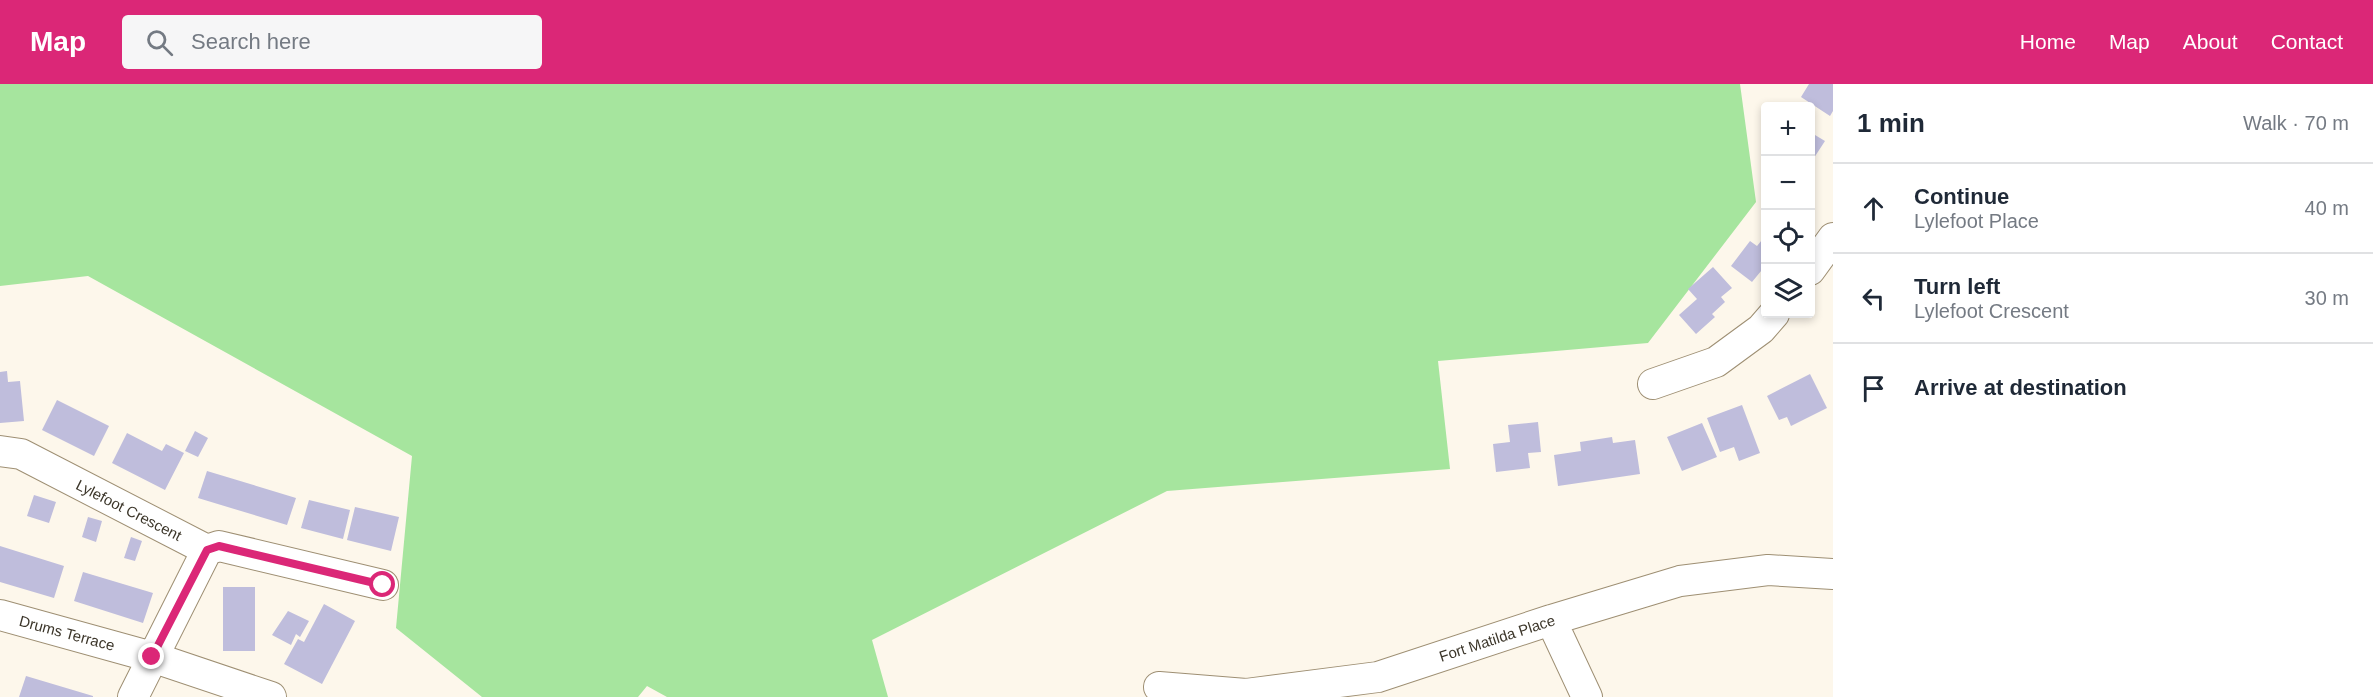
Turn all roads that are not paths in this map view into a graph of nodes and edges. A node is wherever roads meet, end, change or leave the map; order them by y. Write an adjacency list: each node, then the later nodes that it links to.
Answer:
1 (1833, 238): 2 (street)
2 (1814, 264)
3 (1771, 318): 4 (street)
4 (1653, 384)
5 (0, 451): 6 (street, Lylefoot Crescent)
6 (207, 550): 8 (street); 11 (street)
7 (1833, 574): 10 (street, Fort Matilda Place)
8 (383, 585)
9 (0, 615): 11 (street, Drums Terrace)
10 (1551, 620): 12 (street, Fort Matilda Place); 15 (street)
11 (152, 657): 13 (street); 14 (street, Drums Terrace)
12 (1159, 687)
13 (133, 697)
14 (270, 697)
15 (1587, 697)

